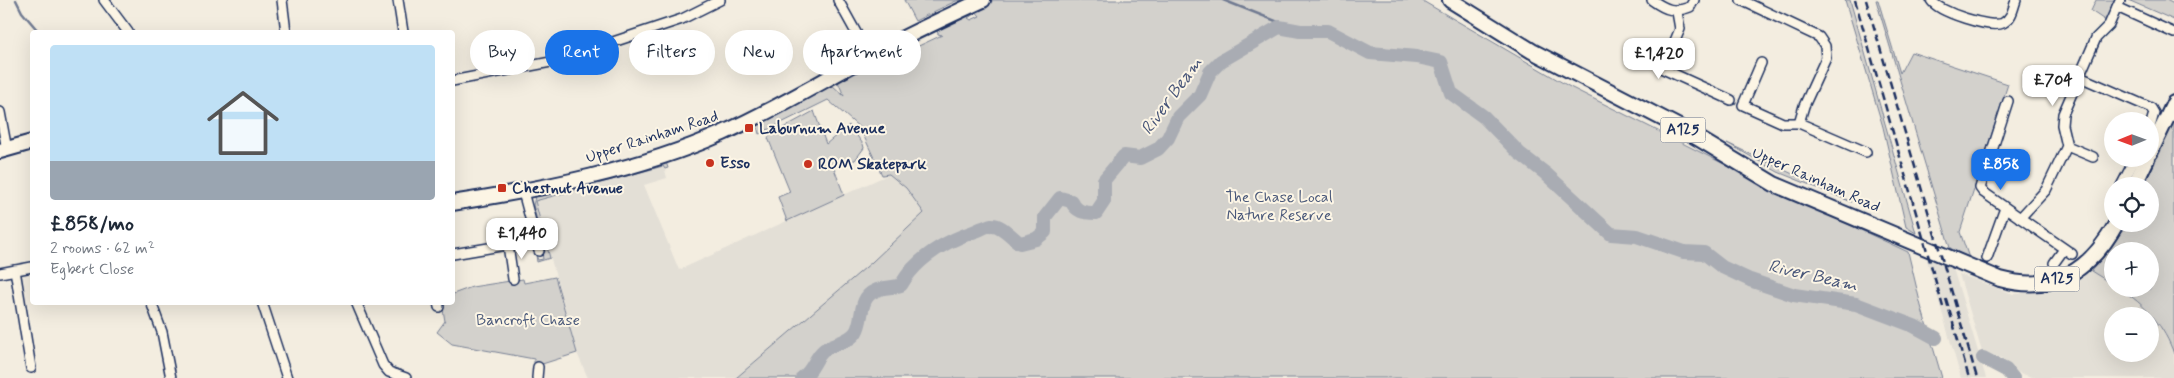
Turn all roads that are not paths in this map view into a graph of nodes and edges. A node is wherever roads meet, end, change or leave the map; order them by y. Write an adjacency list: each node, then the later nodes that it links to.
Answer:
1 (104, 0): 15 (street)
2 (282, 0): 16 (street)
3 (398, 0): 17 (street)
4 (720, 0): 24 (street)
5 (838, 0): 18 (street)
6 (983, 0): 19 (main road, Upper Rainham Road)
7 (1450, 0): 41 (main road, Upper Rainham Road / A125)
8 (1652, 0): 14 (street)
9 (1741, 0): 30 (street)
10 (1931, 0): 11 (street)
11 (2016, 0)
12 (1692, 4): 14 (street)
13 (2118, 4): 20 (street); 23 (street)
14 (1677, 12): 25 (street)
15 (126, 30)
16 (286, 30)
17 (403, 30)
18 (855, 30)
19 (921, 30)
20 (2174, 33)
21 (1762, 63): 30 (street)
22 (833, 75): 37 (main road, Upper Rainham Road)
23 (2080, 77): 29 (street); 33 (street)
24 (455, 80)
25 (1731, 100)
26 (2008, 102): 39 (street)
27 (2174, 103): 31 (main road)
28 (0, 112): 34 (street)
29 (2153, 112)
30 (1799, 123): 35 (street)
31 (2159, 134)
32 (30, 143): 34 (main road)
33 (2067, 146): 36 (street); 40 (street)
34 (4, 151)
35 (1866, 152)
36 (2092, 157)
37 (523, 192): 38 (main road, Upper Rainham Road); 42 (street)
38 (455, 203)
39 (2005, 208): 40 (street); 46 (street)
40 (2020, 218): 47 (street)
41 (2111, 232)
42 (536, 240): 43 (street); 44 (street)
43 (508, 245): 45 (street); 51 (street)
44 (539, 251)
45 (455, 254)
46 (1988, 258)
47 (2054, 263)
48 (30, 267): 49 (street)
49 (15, 270): 50 (street); 56 (street)
50 (0, 273)
51 (513, 279)
52 (152, 305): 57 (street)
53 (263, 305): 58 (street)
54 (357, 305): 59 (street)
55 (538, 366): 60 (street)
56 (32, 368)
57 (171, 378)
58 (287, 378)
59 (406, 378)
60 (537, 378)

